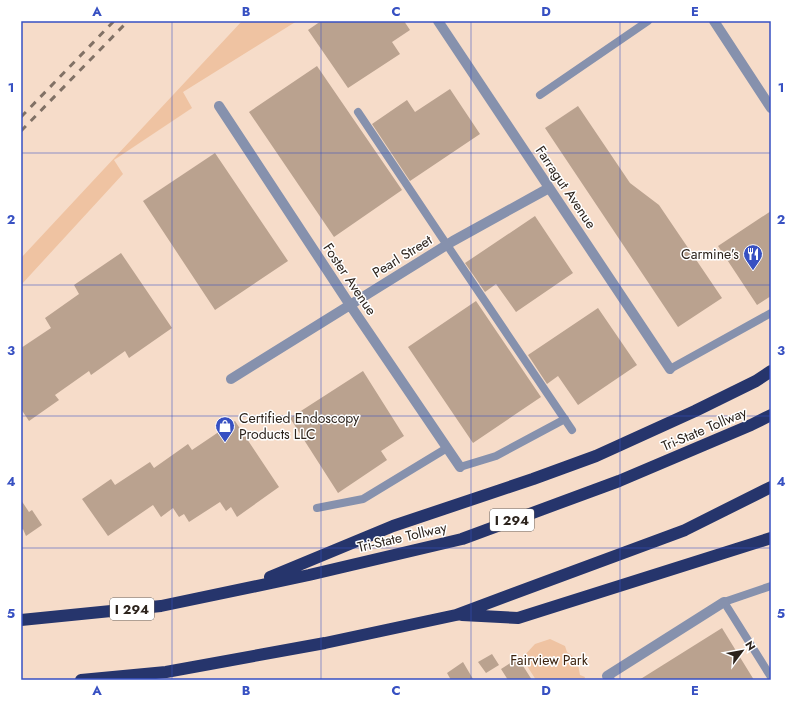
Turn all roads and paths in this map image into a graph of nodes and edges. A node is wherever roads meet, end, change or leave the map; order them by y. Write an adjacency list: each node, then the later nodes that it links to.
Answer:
1 (438, 21): 8 (street, Farragut Avenue)
2 (648, 21): 4 (lane)
3 (714, 21): 5 (street)
4 (540, 95)
5 (770, 103)
6 (219, 106): 10 (street, Foster Avenue)
7 (358, 112): 9 (lane)
8 (549, 188): 9 (street, Pearl Street); 12 (street, Farragut Avenue)
9 (447, 245): 10 (street, Pearl Street); 16 (lane)
10 (350, 305): 14 (street, Pearl Street); 18 (street, Foster Avenue)
11 (771, 312): 12 (lane)
12 (670, 369)
13 (771, 371): 24 (highway)
14 (231, 379)
15 (771, 415): 24 (highway, Tri-State Tollway / I 294)
16 (565, 418): 17 (lane); 19 (lane)
17 (572, 430)
18 (447, 448): 19 (street, Foster Avenue); 21 (lane)
19 (460, 467)
20 (771, 487): 26 (highway)
21 (317, 508)
22 (771, 538): 26 (highway)
23 (771, 586): 25 (lane)
24 (241, 589): 27 (highway, Tri-State Tollway / I 294)
25 (724, 602): 28 (lane); 29 (street)
26 (456, 615): 30 (highway)
27 (21, 620)
28 (771, 677)
29 (608, 678)
30 (81, 680)

